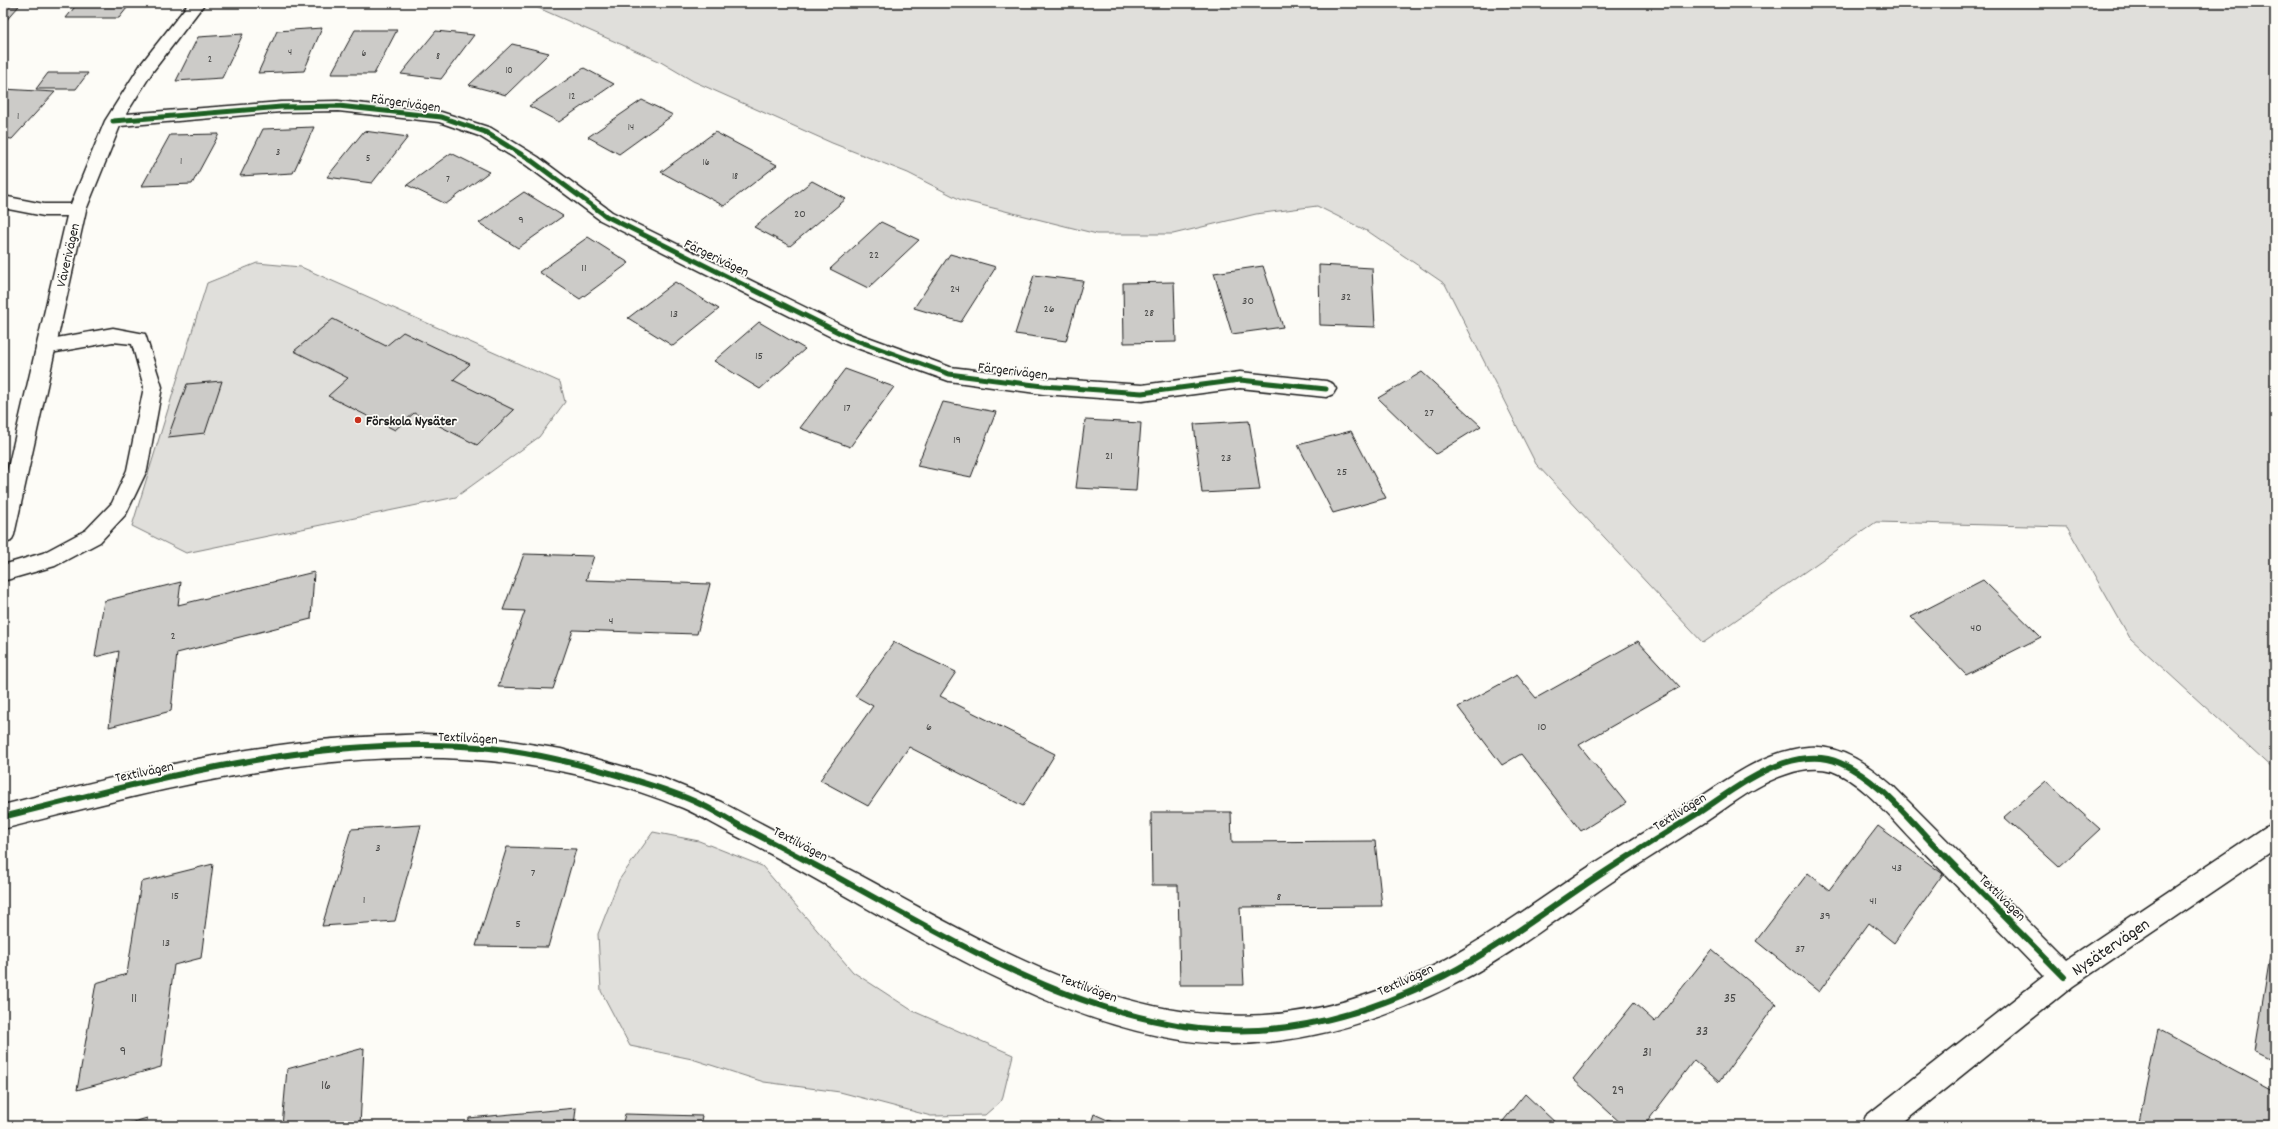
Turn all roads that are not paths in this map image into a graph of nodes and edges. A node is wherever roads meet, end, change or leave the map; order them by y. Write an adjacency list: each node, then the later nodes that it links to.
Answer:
1 (197, 3): 2 (street, Väverivägen)
2 (113, 121): 4 (street, Väverivägen); 6 (street, Färgerivägen)
3 (3, 202): 4 (street)
4 (77, 210): 5 (street, Väverivägen)
5 (45, 347): 7 (street, Väverivägen); 8 (lane)
6 (1326, 389)
7 (3, 535)
8 (3, 573)
9 (3, 817): 11 (street, Textilvägen)
10 (2275, 834): 11 (street, Nysätervägen)
11 (2064, 977): 12 (street, Nysätervägen)
12 (1876, 1126)

